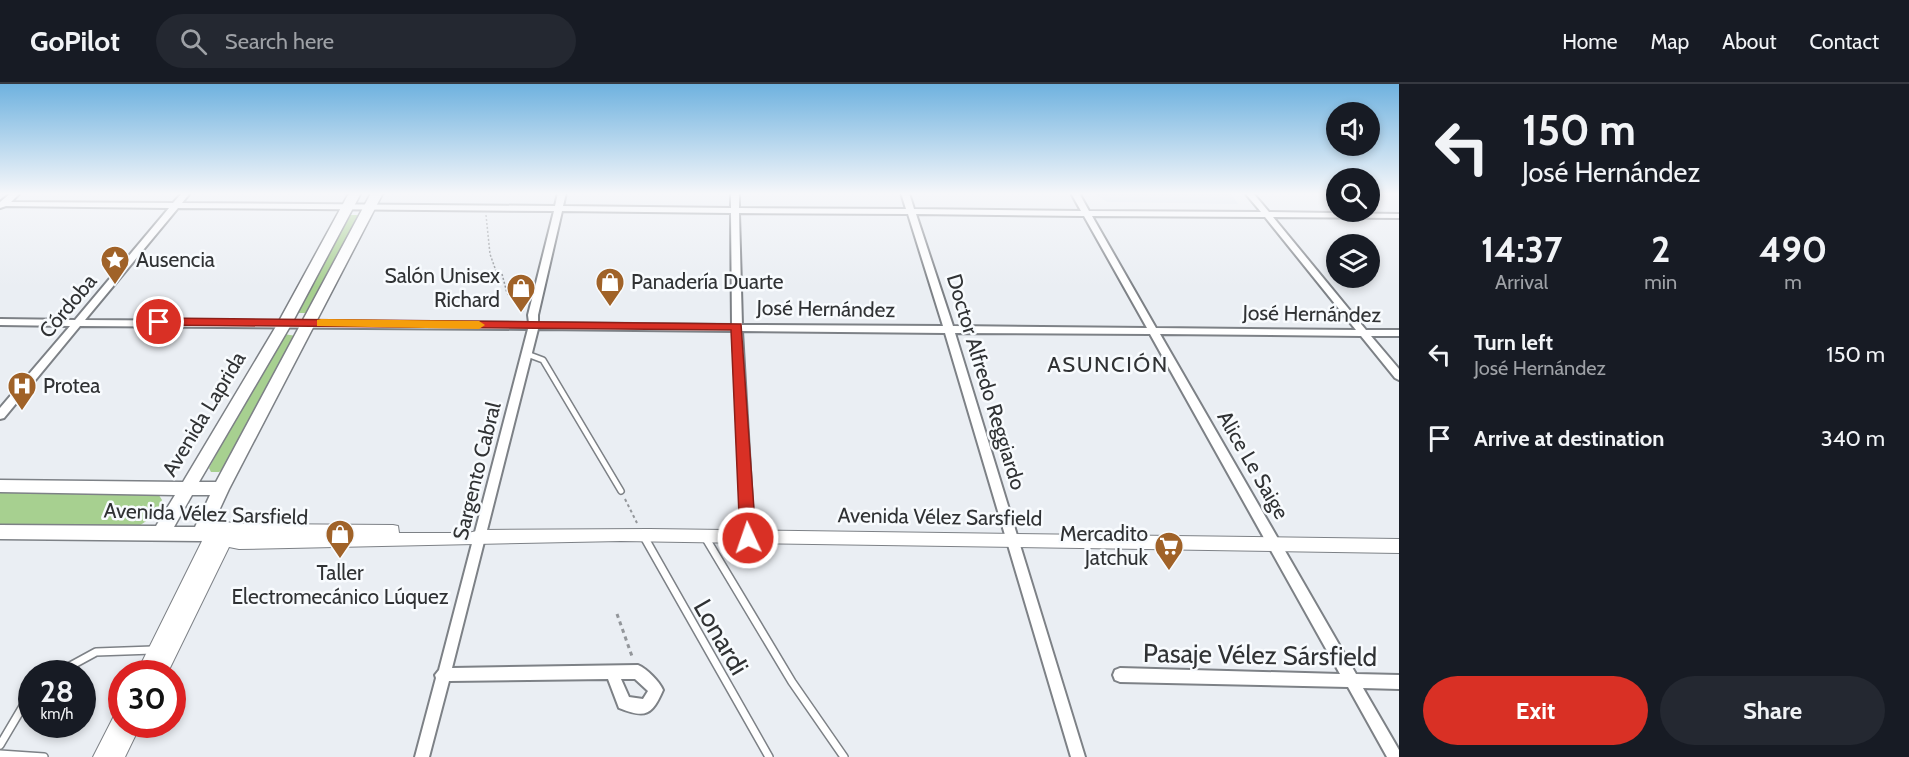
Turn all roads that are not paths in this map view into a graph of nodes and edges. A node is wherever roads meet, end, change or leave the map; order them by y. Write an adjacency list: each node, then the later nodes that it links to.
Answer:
1 (160, 224): 11 (street, Córdoba)
2 (338, 224): 13 (main road, Avenida Laprida)
3 (360, 224): 12 (main road)
4 (554, 224): 9 (street, Sargento Cabral)
5 (736, 224): 14 (street)
6 (914, 224): 15 (street, Doctor Alfredo Reggiardo)
7 (1092, 224): 16 (street, Alice Le Saige)
8 (1274, 224): 17 (street)
9 (531, 320): 12 (street, José Hernández); 14 (street, José Hernández); 19 (street, Sargento Cabral)
10 (0, 321): 11 (street, José Hernández)
11 (78, 322): 13 (street, José Hernández); 21 (street, Córdoba)
12 (309, 322): 13 (street, José Hernández); 24 (main road)
13 (285, 323): 23 (main road, Avenida Laprida)
14 (737, 326): 15 (street, José Hernández); 32 (street)
15 (949, 329): 16 (street, José Hernández); 33 (street, Doctor Alfredo Reggiardo)
16 (1154, 331): 17 (street, José Hernández); 34 (street, Alice Le Saige)
17 (1362, 333): 18 (street, José Hernández); 20 (street)
18 (1399, 333)
19 (526, 354): 25 (lane); 30 (street, Sargento Cabral)
20 (1399, 376)
21 (0, 415)
22 (0, 486): 23 (main road, Avenida Vélez Sarsfield)
23 (186, 489): 24 (main road, Avenida Vélez Sarsfield); 27 (main road, Avenida Laprida)
24 (221, 489): 28 (main road)
25 (621, 491)
26 (0, 532): 27 (main road, Avenida Vélez Sarsfield)
27 (161, 532): 28 (main road, Avenida Vélez Sarsfield)
28 (214, 532): 30 (street, Avenida Vélez Sarsfield); 36 (street); 39 (street)
29 (643, 534): 30 (street, Avenida Vélez Sarsfield); 31 (street, Avenida Vélez Sarsfield); 54 (lane, Lonardi)
30 (481, 536): 41 (street, Sargento Cabral)
31 (705, 537): 32 (street, Avenida Vélez Sarsfield); 55 (lane)
32 (748, 538): 33 (street, Avenida Vélez Sarsfield)
33 (1013, 541): 34 (street, Avenida Vélez Sarsfield); 56 (street, Doctor Alfredo Reggiardo)
34 (1276, 544): 35 (street, Avenida Vélez Sarsfield); 43 (street, Alice Le Saige)
35 (1399, 546)
36 (157, 650): 37 (lane); 38 (street)
37 (81, 660)
38 (152, 660)
39 (164, 660)
40 (612, 673): 40 (street); 41 (street)
41 (442, 675): 53 (street, Sargento Cabral)
42 (1120, 675): 43 (street, Pasaje Vélez Sársfield)
43 (1353, 681): 44 (street, Pasaje Vélez Sársfield); 57 (street, Alice Le Saige)
44 (1399, 681)
45 (18, 715): 48 (lane)
46 (112, 738): 51 (street)
47 (125, 738): 52 (street)
48 (0, 745)
49 (0, 754): 50 (lane)
50 (44, 757)
51 (102, 757)
52 (116, 757)
53 (422, 757)
54 (769, 757)
55 (844, 757)
56 (1078, 757)
57 (1395, 757)

